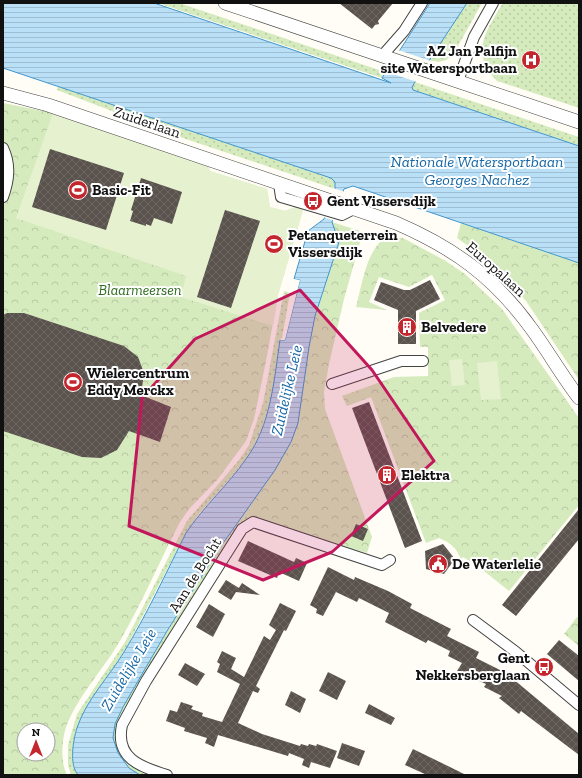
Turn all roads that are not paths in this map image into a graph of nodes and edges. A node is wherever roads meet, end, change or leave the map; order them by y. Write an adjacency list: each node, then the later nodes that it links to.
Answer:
1 (225, 3): 4 (street)
2 (422, 3): 4 (street)
3 (493, 3): 5 (street)
4 (385, 56): 5 (street)
5 (458, 81): 7 (street)
6 (3, 93): 10 (street, Zuiderlaan)
7 (579, 122)
8 (3, 148): 9 (street)
9 (3, 197)
10 (347, 210): 13 (street, Europalaan)
11 (423, 361): 12 (street)
12 (332, 384)
13 (579, 398)
14 (390, 560): 17 (street, Aan de Bocht)
15 (473, 620): 16 (street)
16 (579, 705)
17 (167, 775)

